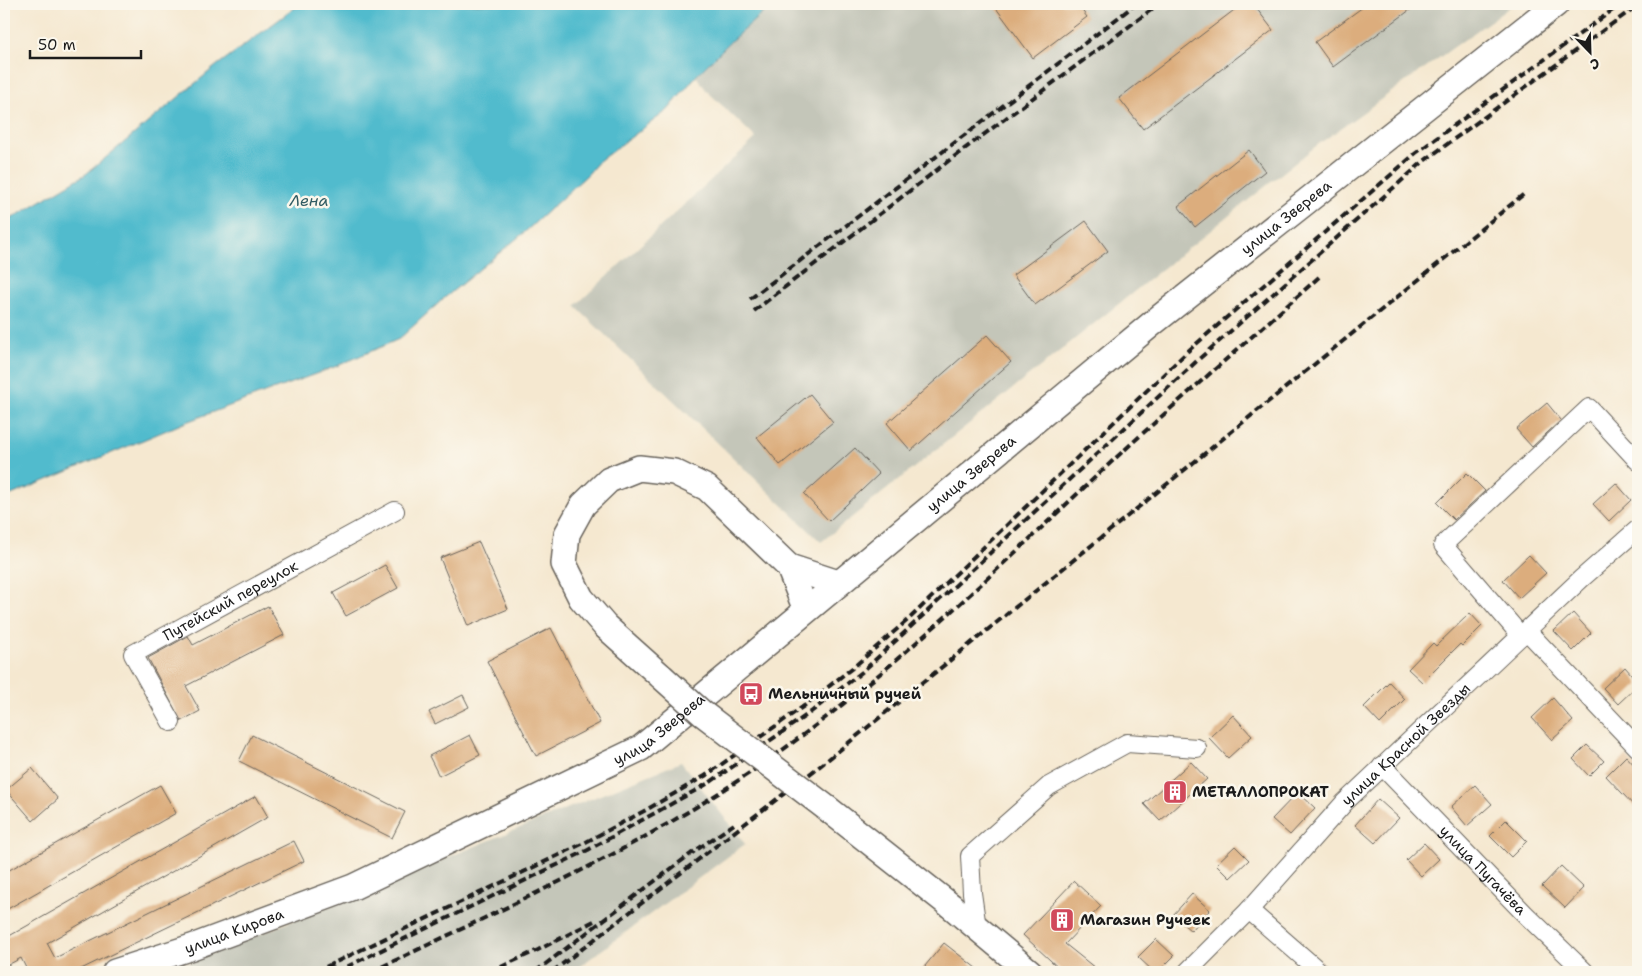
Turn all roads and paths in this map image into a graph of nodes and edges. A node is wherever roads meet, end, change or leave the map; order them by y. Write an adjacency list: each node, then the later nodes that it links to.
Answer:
1 (1556, 4): 6 (main road, улица Зверева)
2 (1638, 461): 8 (street)
3 (395, 511): 9 (street, Путейский переулок)
4 (1638, 529): 8 (street, улица Красной Звезды)
5 (789, 566): 6 (main road); 7 (main road); 15 (main road, bridge)
6 (838, 583): 7 (main road, улица Зверева)
7 (806, 610): 13 (main road, улица Зверева)
8 (1524, 633): 11 (street); 12 (street, улица Красной Звезды)
9 (171, 722)
10 (1197, 748): 15 (street)
11 (1638, 748)
12 (1382, 766): 14 (street, улица Красной Звезды); 20 (street, улица Пугачёва)
13 (353, 887): 16 (main road, улица Кирова)
14 (1249, 910): 18 (street, улица Красной Звезды); 19 (street)
15 (977, 928): 17 (main road)
16 (115, 972)
17 (1030, 972)
18 (1187, 972)
19 (1320, 972)
20 (1585, 972)

